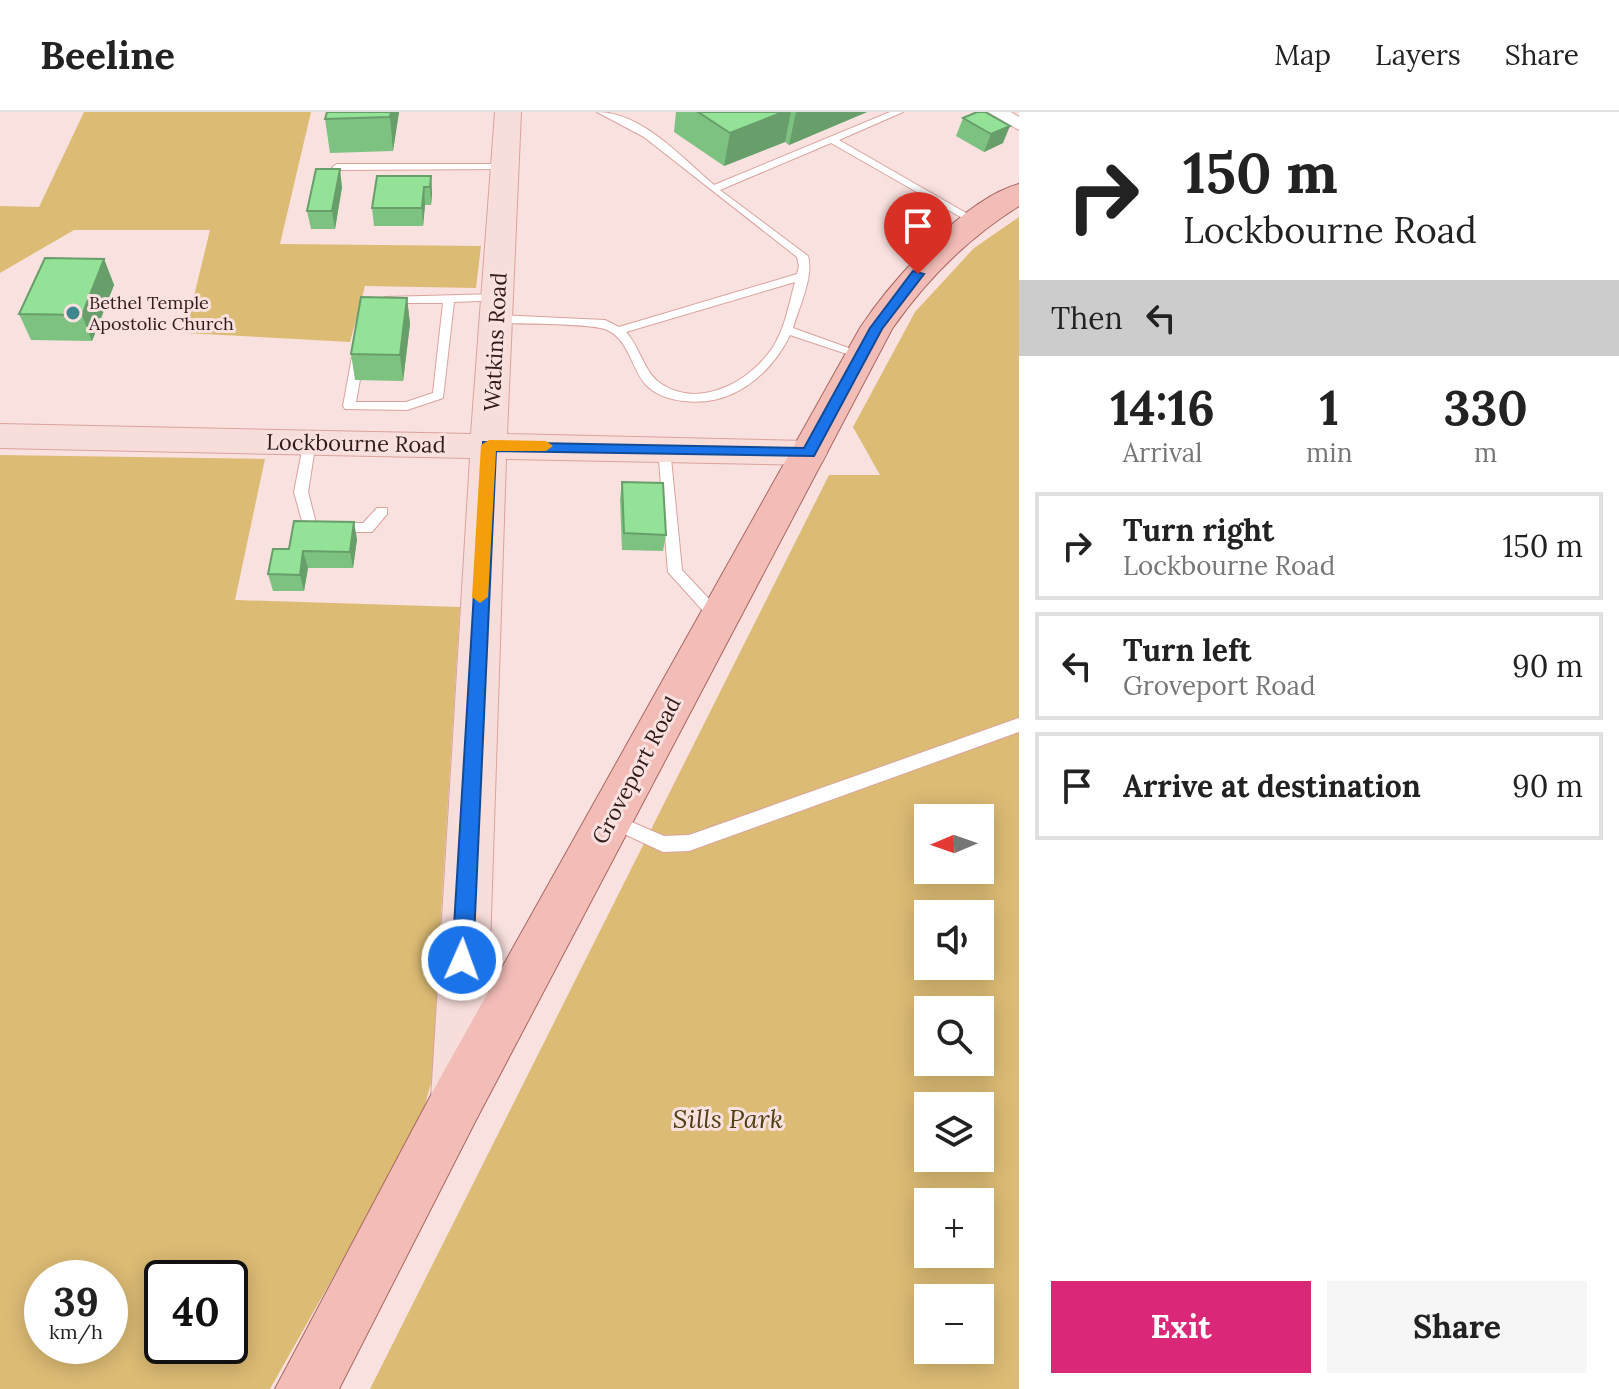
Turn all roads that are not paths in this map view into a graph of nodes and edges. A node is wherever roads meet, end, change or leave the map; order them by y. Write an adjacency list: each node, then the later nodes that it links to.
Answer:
1 (508, 112): 8 (street, Watkins Road)
2 (602, 112): 9 (lane)
3 (898, 112): 6 (lane)
4 (997, 112): 5 (street)
5 (1019, 124)
6 (832, 140): 9 (lane); 11 (lane)
7 (337, 167): 8 (lane)
8 (505, 167): 15 (street, Watkins Road)
9 (713, 189): 12 (lane)
10 (1019, 193): 11 (main road, Groveport Road)
11 (975, 221): 19 (main road, Groveport Road)
12 (803, 276): 16 (lane); 17 (lane)
13 (368, 299): 14 (lane)
14 (449, 299): 15 (lane); 18 (lane)
15 (497, 309): 16 (lane); 22 (street, Watkins Road)
16 (620, 330): 17 (lane)
17 (787, 330): 19 (lane)
18 (360, 345)
19 (862, 355): 24 (main road, Groveport Road)
20 (0, 436): 21 (street, Lockbourne Road)
21 (310, 441): 22 (street, Lockbourne Road); 25 (lane)
22 (489, 445): 23 (street, Lockbourne Road); 29 (street, Watkins Road)
23 (664, 448): 24 (street, Lockbourne Road); 26 (lane)
24 (809, 453): 26 (main road, Groveport Road)
25 (382, 511)
26 (718, 618): 28 (main road, Groveport Road)
27 (1019, 725): 28 (lane)
28 (610, 819): 29 (main road, Groveport Road)
29 (458, 1099): 30 (main road, Groveport Road)
30 (306, 1389)

